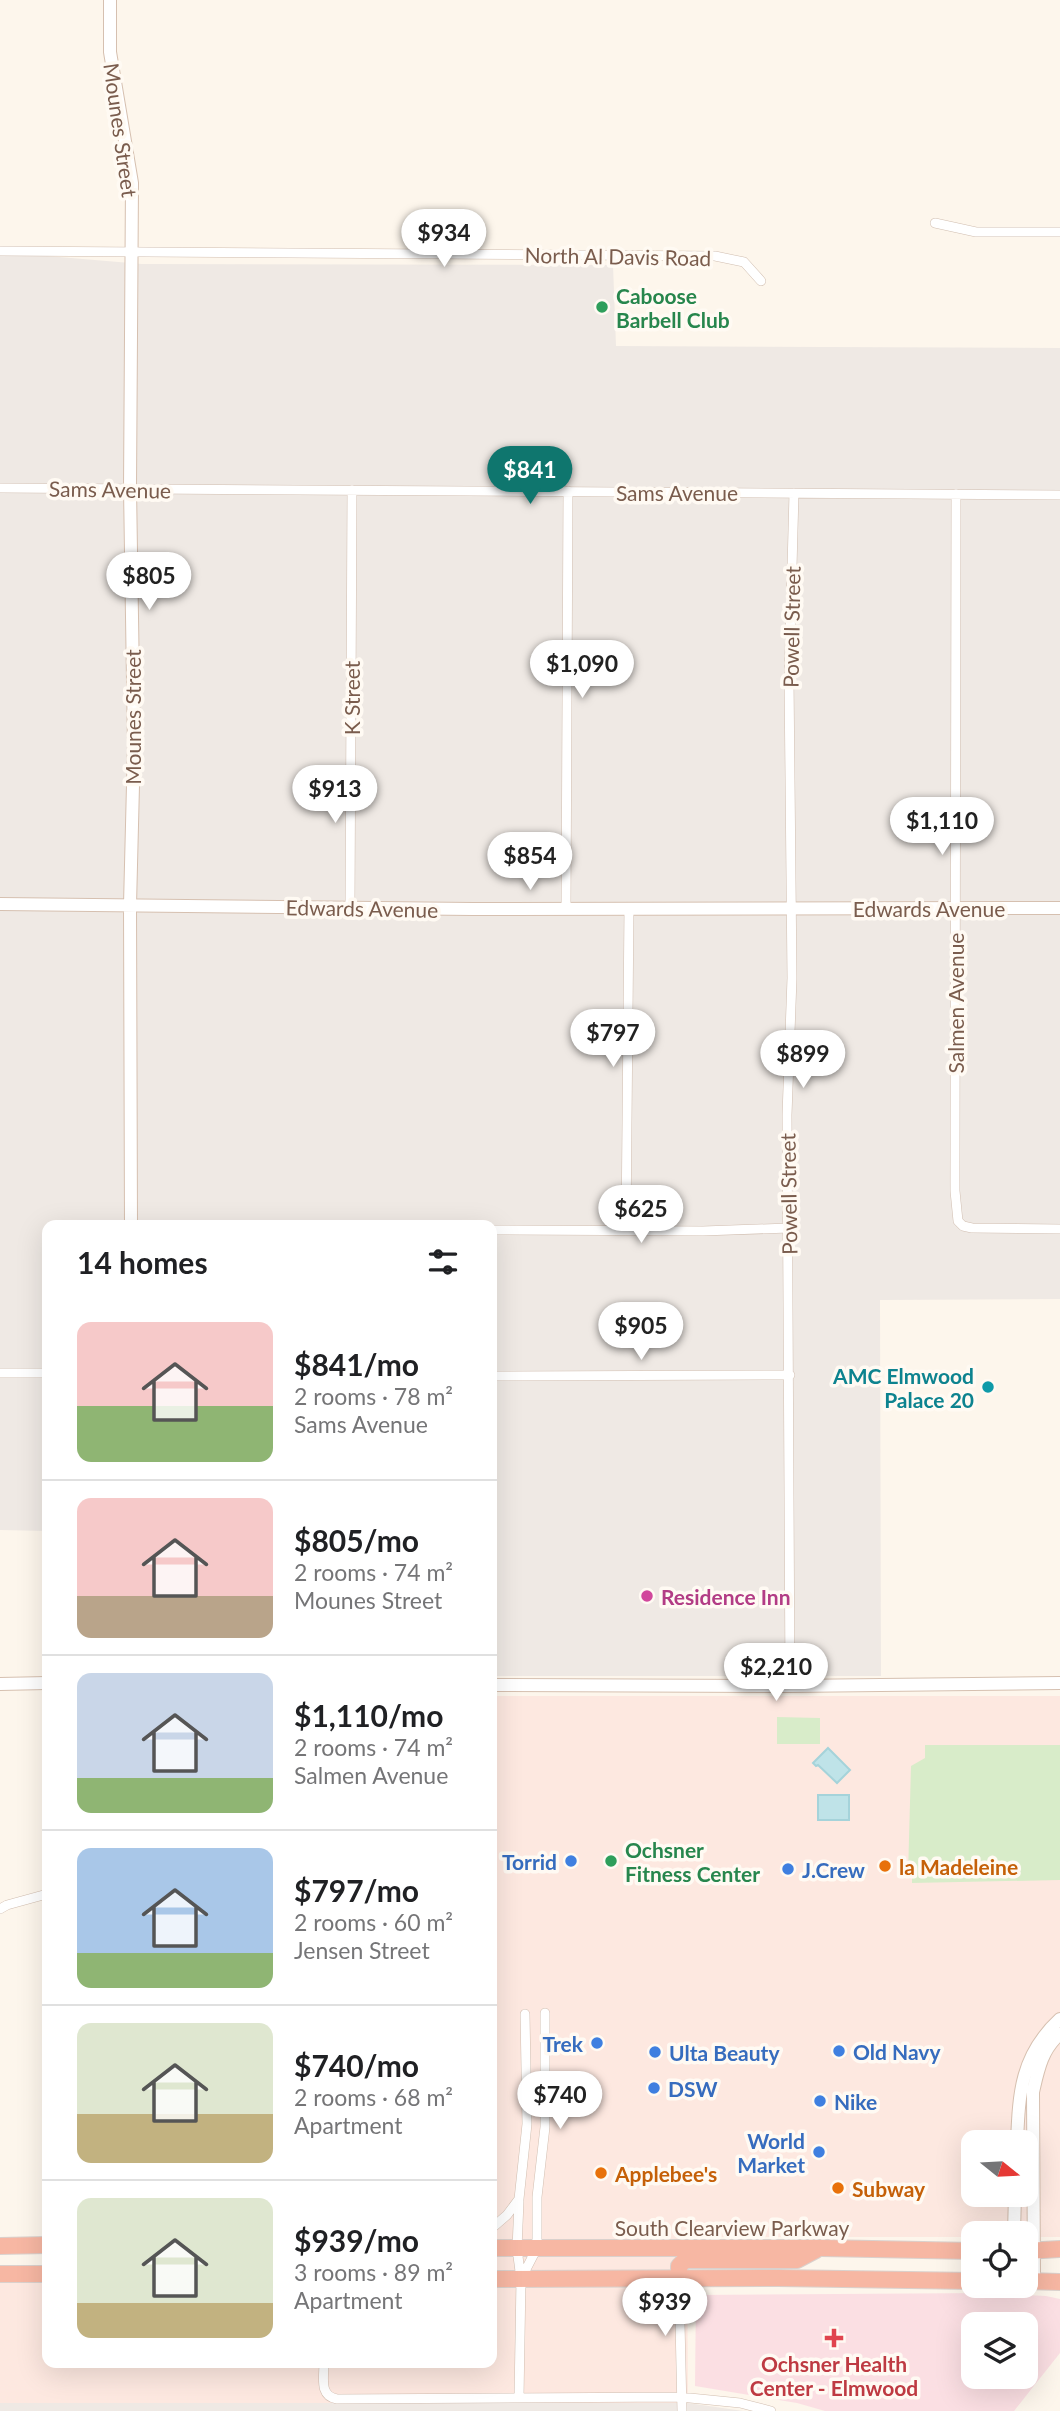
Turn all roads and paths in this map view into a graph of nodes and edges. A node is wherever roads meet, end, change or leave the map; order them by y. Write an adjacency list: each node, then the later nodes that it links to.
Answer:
1 (110, 0): 5 (street, Mounes Street)
2 (935, 223): 3 (street)
3 (1060, 232)
4 (0, 251): 5 (street, North Al Davis Road)
5 (131, 252): 6 (street, North Al Davis Road); 8 (street, Mounes Street)
6 (761, 281)
7 (0, 488): 8 (street, Sams Avenue)
8 (130, 488): 9 (street, Sams Avenue); 15 (street, Mounes Street)
9 (352, 490): 10 (street, Sams Avenue); 16 (street, K Street)
10 (568, 491): 11 (street, Sams Avenue); 21 (street)
11 (794, 493): 12 (street, Sams Avenue); 18 (street, Powell Street)
12 (956, 495): 13 (street, Sams Avenue); 19 (street, Salmen Avenue)
13 (1060, 495)
14 (0, 904): 15 (street, Edwards Avenue)
15 (130, 905): 16 (street, Edwards Avenue); 22 (street, Mounes Street)
16 (350, 907): 21 (street, Edwards Avenue)
17 (629, 908): 18 (street, Edwards Avenue); 21 (street, Edwards Avenue); 26 (street)
18 (791, 908): 19 (street, Edwards Avenue); 23 (street, Powell Street)
19 (955, 908): 20 (street, Edwards Avenue); 24 (street, Salmen Avenue)
20 (1060, 908)
21 (566, 909)
22 (131, 1220)
23 (789, 1228): 26 (street); 29 (street, Powell Street)
24 (1060, 1229)
25 (497, 1230): 26 (street)
26 (626, 1230)
27 (0, 1373): 28 (street)
28 (42, 1373)
29 (790, 1375): 30 (street); 35 (street, Powell Street)
30 (497, 1376)
31 (42, 1683): 33 (street)
32 (1060, 1683): 35 (street)
33 (0, 1684)
34 (497, 1685): 35 (street)
35 (790, 1686)
36 (42, 1895): 37 (street)
37 (0, 1909)
38 (545, 2013): 49 (street)
39 (525, 2014): 43 (street)
40 (1060, 2019): 42 (street)
41 (1060, 2034): 44 (street)
42 (1018, 2130)
43 (519, 2199): 45 (street); 51 (street)
44 (1030, 2221)
45 (497, 2224)
46 (42, 2245): 47 (highway)
47 (0, 2246)
48 (497, 2248): 51 (highway, South Clearview Parkway)
49 (537, 2248): 50 (highway, South Clearview Parkway); 51 (highway, South Clearview Parkway); 59 (street)
50 (822, 2248): 54 (highway, South Clearview Parkway); 57 (highway)
51 (517, 2249): 59 (street)
52 (1060, 2249): 53 (highway)
53 (1038, 2250)
54 (961, 2251)
55 (0, 2274): 56 (highway)
56 (42, 2274)
57 (679, 2278): 59 (highway); 60 (highway); 64 (street)
58 (497, 2279): 59 (highway)
59 (521, 2279): 65 (street)
60 (961, 2281)
61 (1038, 2283): 62 (highway)
62 (1060, 2284)
63 (325, 2368): 65 (street)
64 (680, 2397): 65 (street); 66 (street); 67 (street)
65 (519, 2399)
66 (682, 2411)
67 (771, 2411)

